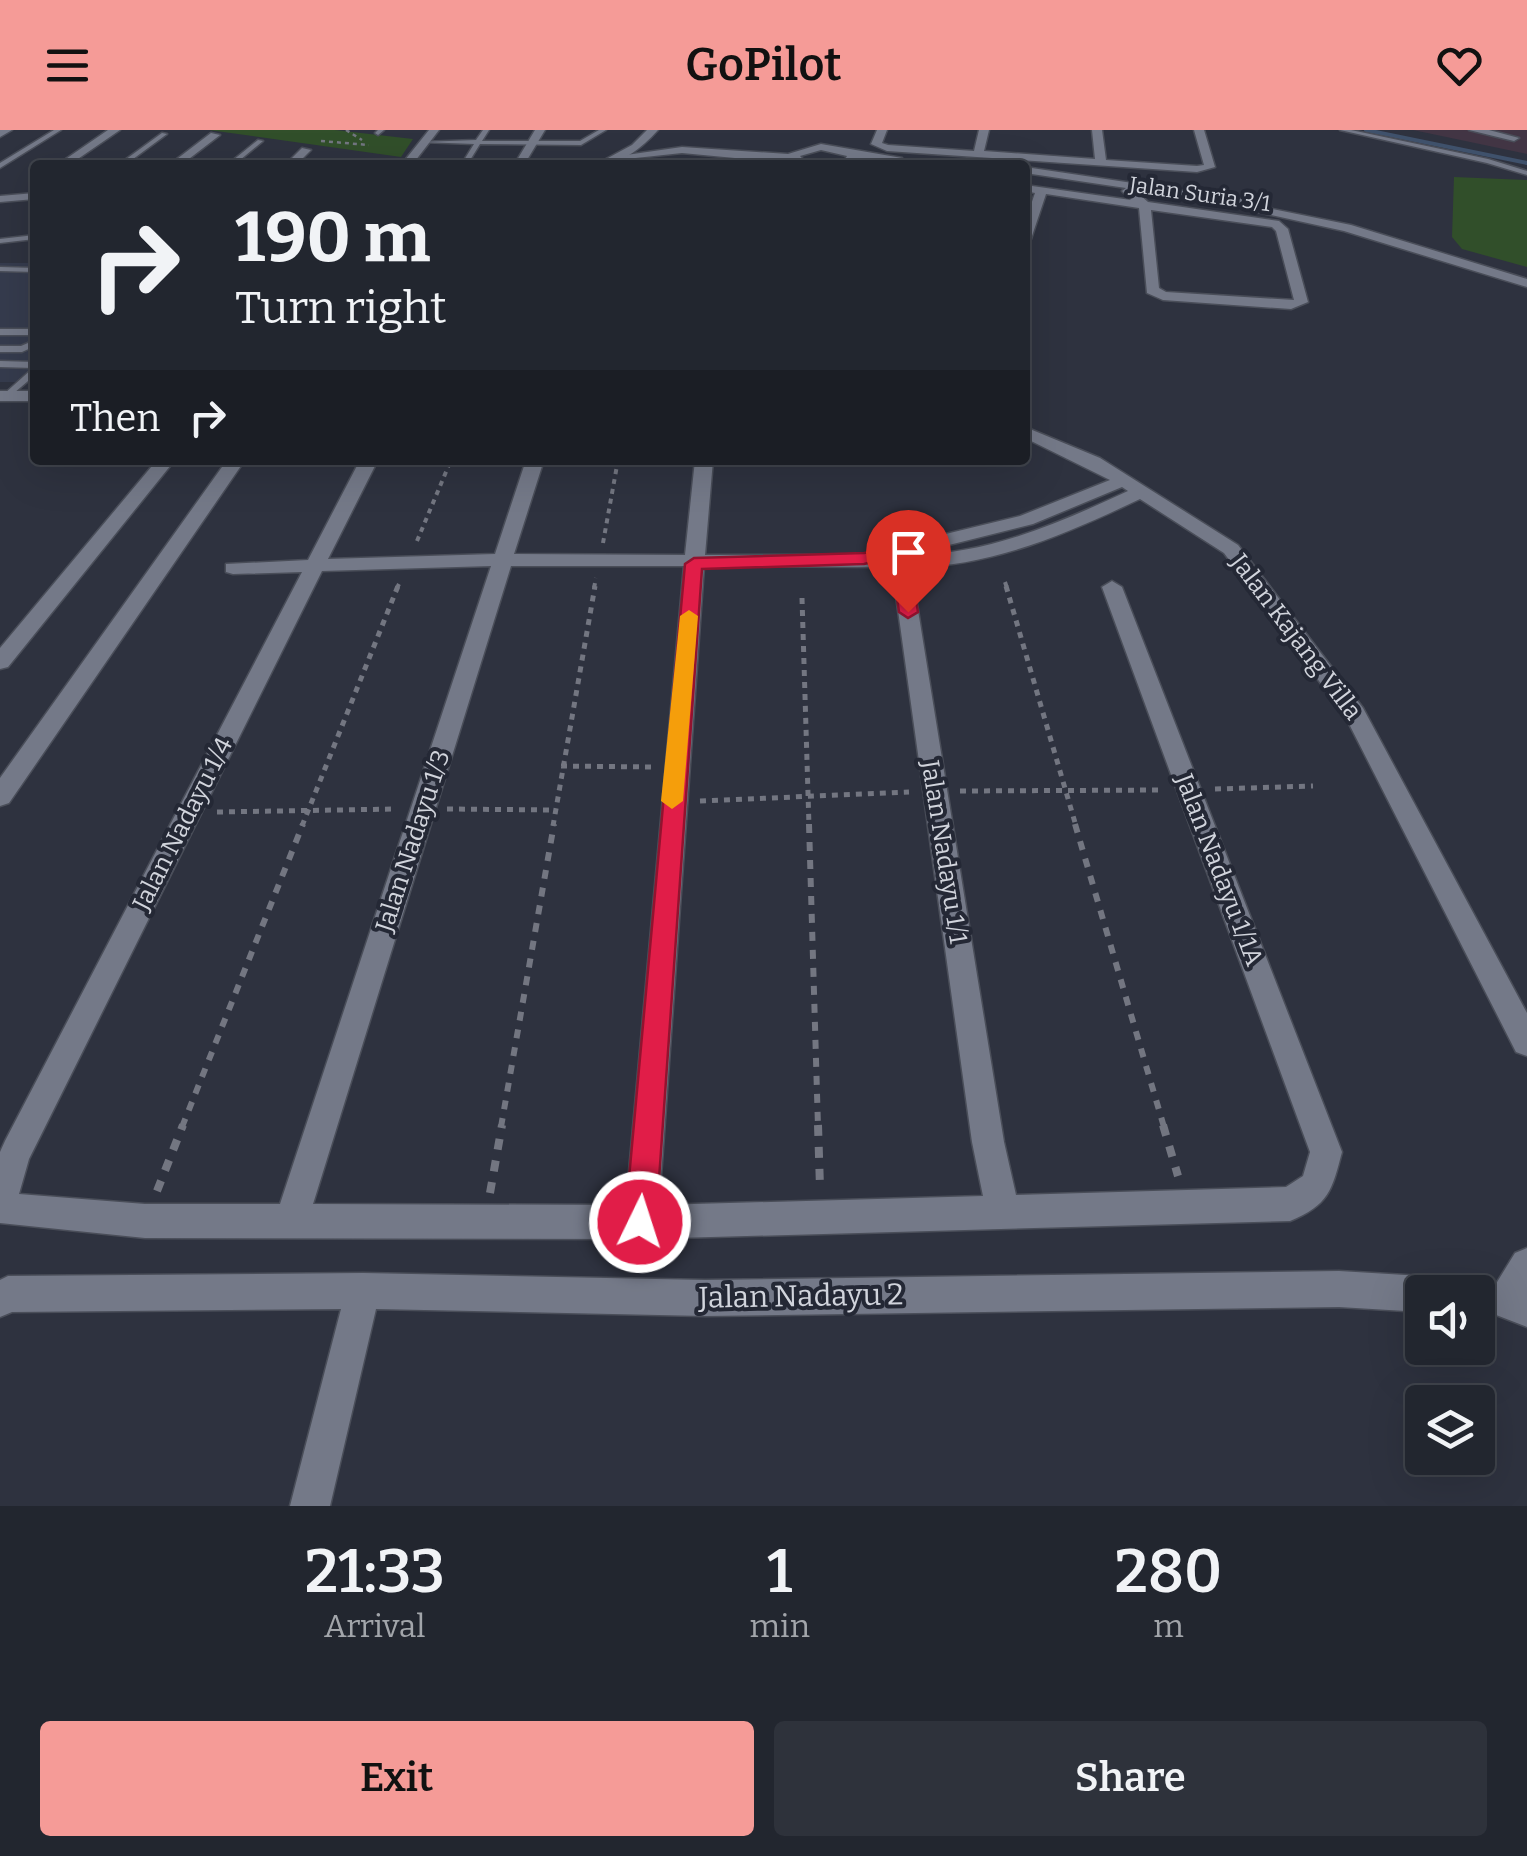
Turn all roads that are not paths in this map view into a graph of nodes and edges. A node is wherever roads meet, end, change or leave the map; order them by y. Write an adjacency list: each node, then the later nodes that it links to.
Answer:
1 (7, 130): 15 (street)
2 (58, 130): 44 (lane)
3 (115, 130): 29 (street)
4 (434, 130): 21 (street)
5 (486, 130): 22 (lane)
6 (540, 130): 23 (street)
7 (603, 130): 23 (lane)
8 (656, 130): 25 (street); 26 (street)
9 (882, 130): 41 (street)
10 (984, 130): 41 (street)
11 (1096, 130): 43 (street)
12 (1199, 130): 43 (street)
13 (1342, 130): 47 (lane)
14 (1474, 130): 19 (street)
15 (0, 134)
16 (164, 134): 30 (lane)
17 (215, 135): 31 (street)
18 (623, 137): 37 (street)
19 (1514, 138)
20 (260, 140): 32 (lane)
21 (425, 142): 22 (lane); 34 (street)
22 (479, 142): 23 (lane); 35 (lane)
23 (534, 143): 36 (street)
24 (306, 150): 33 (street)
25 (795, 155): 26 (street); 39 (street); 40 (street)
26 (616, 156): 38 (street)
27 (1014, 157): 28 (street); 41 (street); 42 (street)
28 (1035, 158): 43 (street); 45 (street)
29 (70, 160)
30 (128, 160)
31 (181, 160)
32 (236, 160)
33 (295, 160)
34 (410, 160)
35 (467, 160)
36 (523, 160)
37 (588, 160)
38 (609, 160)
39 (801, 160)
40 (849, 160): 41 (street)
41 (976, 160)
42 (1008, 160)
43 (1101, 163)
44 (0, 166)
45 (1042, 172): 46 (street); 63 (street)
46 (1030, 173)
47 (1527, 173)
48 (1030, 174): 52 (street)
49 (30, 186): 54 (street)
50 (1030, 189): 51 (street, Jalan Suria 3/1)
51 (1042, 190): 57 (street, Jalan Suria 3/1); 58 (street)
52 (1128, 192): 55 (street); 57 (street)
53 (30, 196): 54 (street)
54 (14, 197): 56 (street)
55 (1179, 198): 57 (street); 63 (street)
56 (0, 200)
57 (1146, 206): 57 (street, Jalan Suria 3/1)
58 (1030, 225)
59 (30, 238): 60 (lane)
60 (0, 241)
61 (0, 270): 62 (lane)
62 (30, 270)
63 (1527, 279)
64 (0, 332): 65 (lane)
65 (30, 332)
66 (30, 346): 67 (lane)
67 (0, 350)
68 (0, 364): 69 (lane)
69 (30, 367)
70 (30, 372): 71 (lane)
71 (3, 396): 72 (street)
72 (30, 396)
73 (1030, 434): 74 (street, Jalan Kajang Villa)
74 (1094, 462): 80 (street, Jalan Kajang Villa); 81 (street)
75 (162, 465): 93 (street)
76 (232, 465): 94 (street)
77 (366, 465): 89 (street, Jalan Nadayu 1/4)
78 (533, 465): 88 (street, Jalan Nadayu 1/3)
79 (704, 465): 90 (street)
80 (1133, 485): 81 (street); 82 (street, Jalan Kajang Villa)
81 (1106, 498): 82 (street); 83 (street); 84 (street)
82 (1173, 511): 95 (street, Jalan Kajang Villa)
83 (1048, 512): 84 (street); 85 (street)
84 (1066, 525): 86 (street)
85 (1002, 526): 86 (street); 87 (street)
86 (1020, 542): 87 (street)
87 (900, 556): 90 (street); 97 (street, Jalan Nadayu 1/1)
88 (504, 560): 89 (street); 90 (street); 98 (street, Jalan Nadayu 1/3)
89 (316, 564): 91 (street); 96 (street, Jalan Nadayu 1/4)
90 (694, 564): 99 (street)
91 (233, 568)
92 (1112, 587): 97 (street, Jalan Nadayu 1/1A)
93 (0, 662)
94 (0, 797)
95 (1527, 1042)
96 (0, 1190): 98 (street)
97 (1003, 1212): 99 (street)
98 (291, 1222): 99 (street)
99 (640, 1222)
100 (1527, 1265): 104 (street)
101 (363, 1291): 102 (street, Jalan Nadayu 2); 103 (street, Jalan Nadayu 2); 105 (street)
102 (1405, 1293)
103 (0, 1299)
104 (1509, 1301)
105 (310, 1506)

